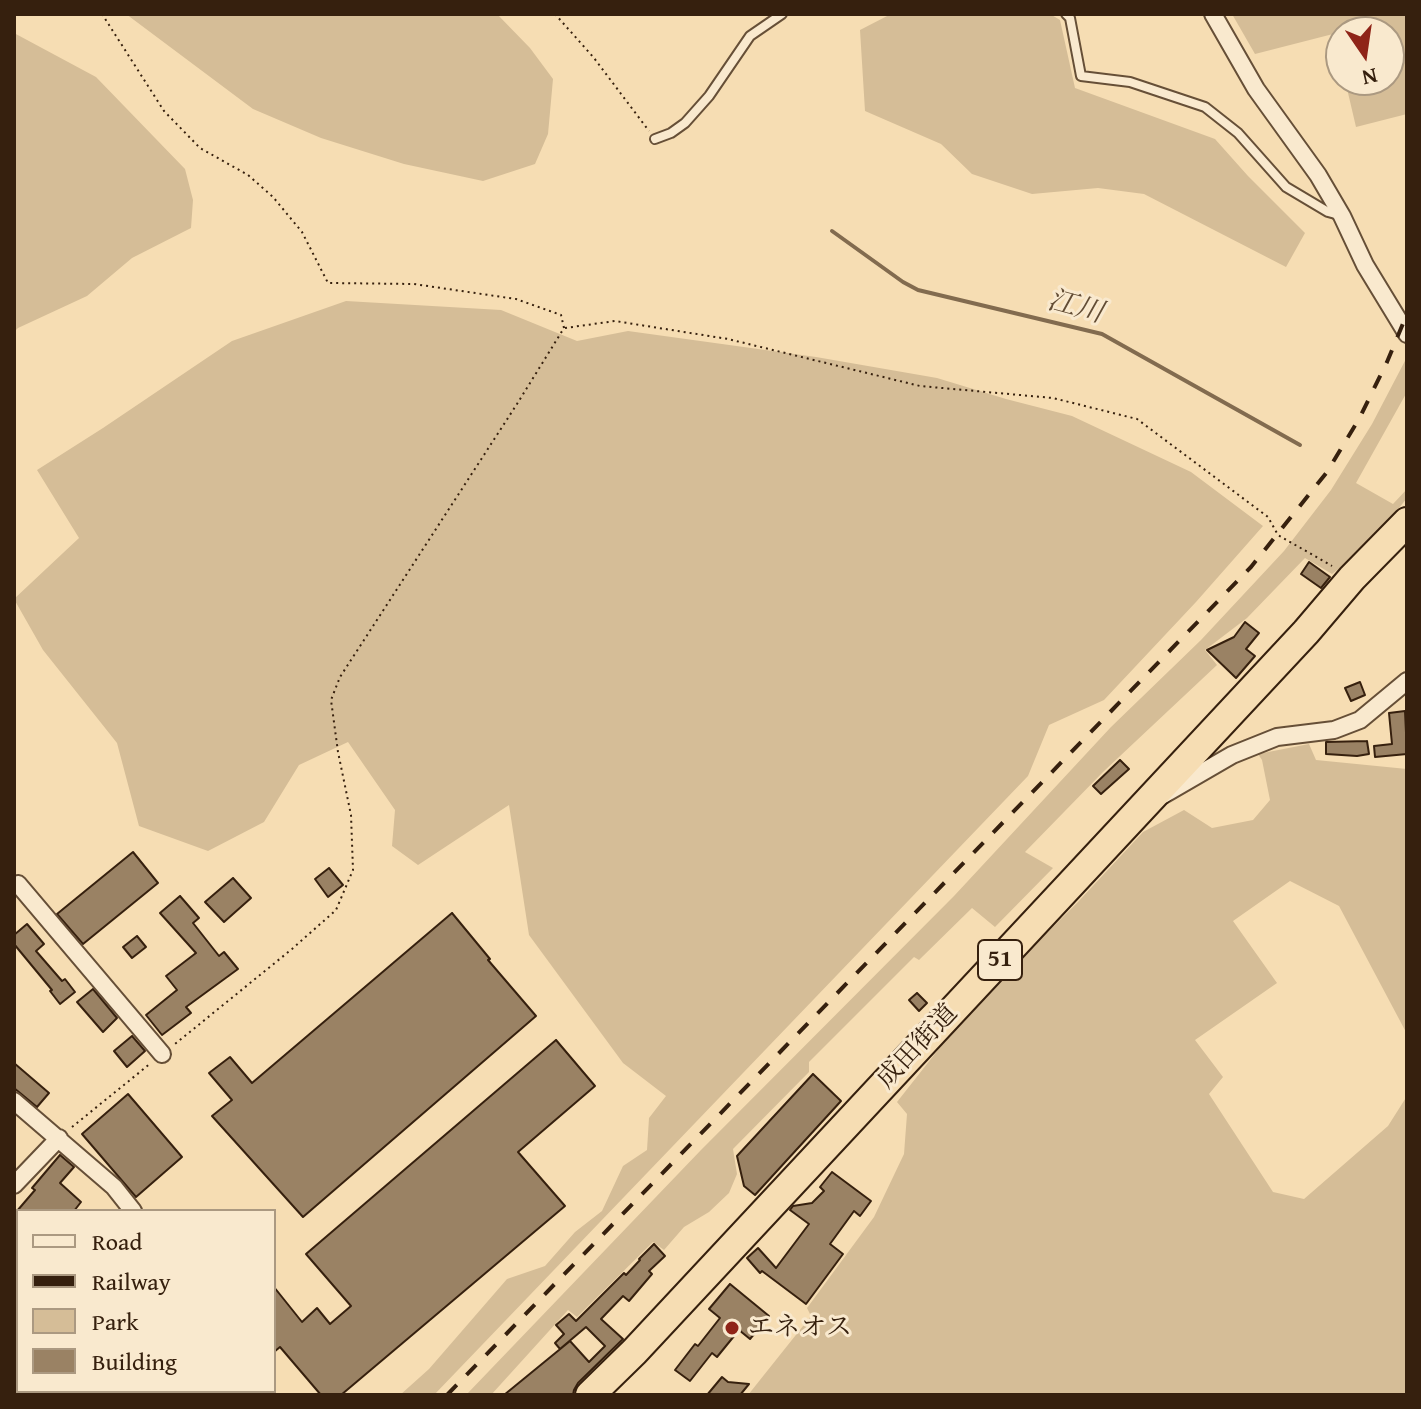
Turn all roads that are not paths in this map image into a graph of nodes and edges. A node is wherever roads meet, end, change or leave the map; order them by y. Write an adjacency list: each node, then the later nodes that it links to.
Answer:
1 (782, 14): 4 (lane)
2 (1066, 14): 5 (lane)
3 (1213, 14): 5 (street)
4 (655, 139)
5 (1342, 216): 6 (street)
6 (1407, 334)
7 (1407, 522): 9 (highway, 成田街道 / 51)
8 (1407, 681): 9 (street)
9 (1141, 807): 16 (highway, 成田街道 / 51)
10 (18, 884): 11 (street)
11 (162, 1054)
12 (14, 1101): 13 (street)
13 (59, 1138): 14 (street); 15 (street)
14 (14, 1185)
15 (131, 1209)
16 (590, 1395)

